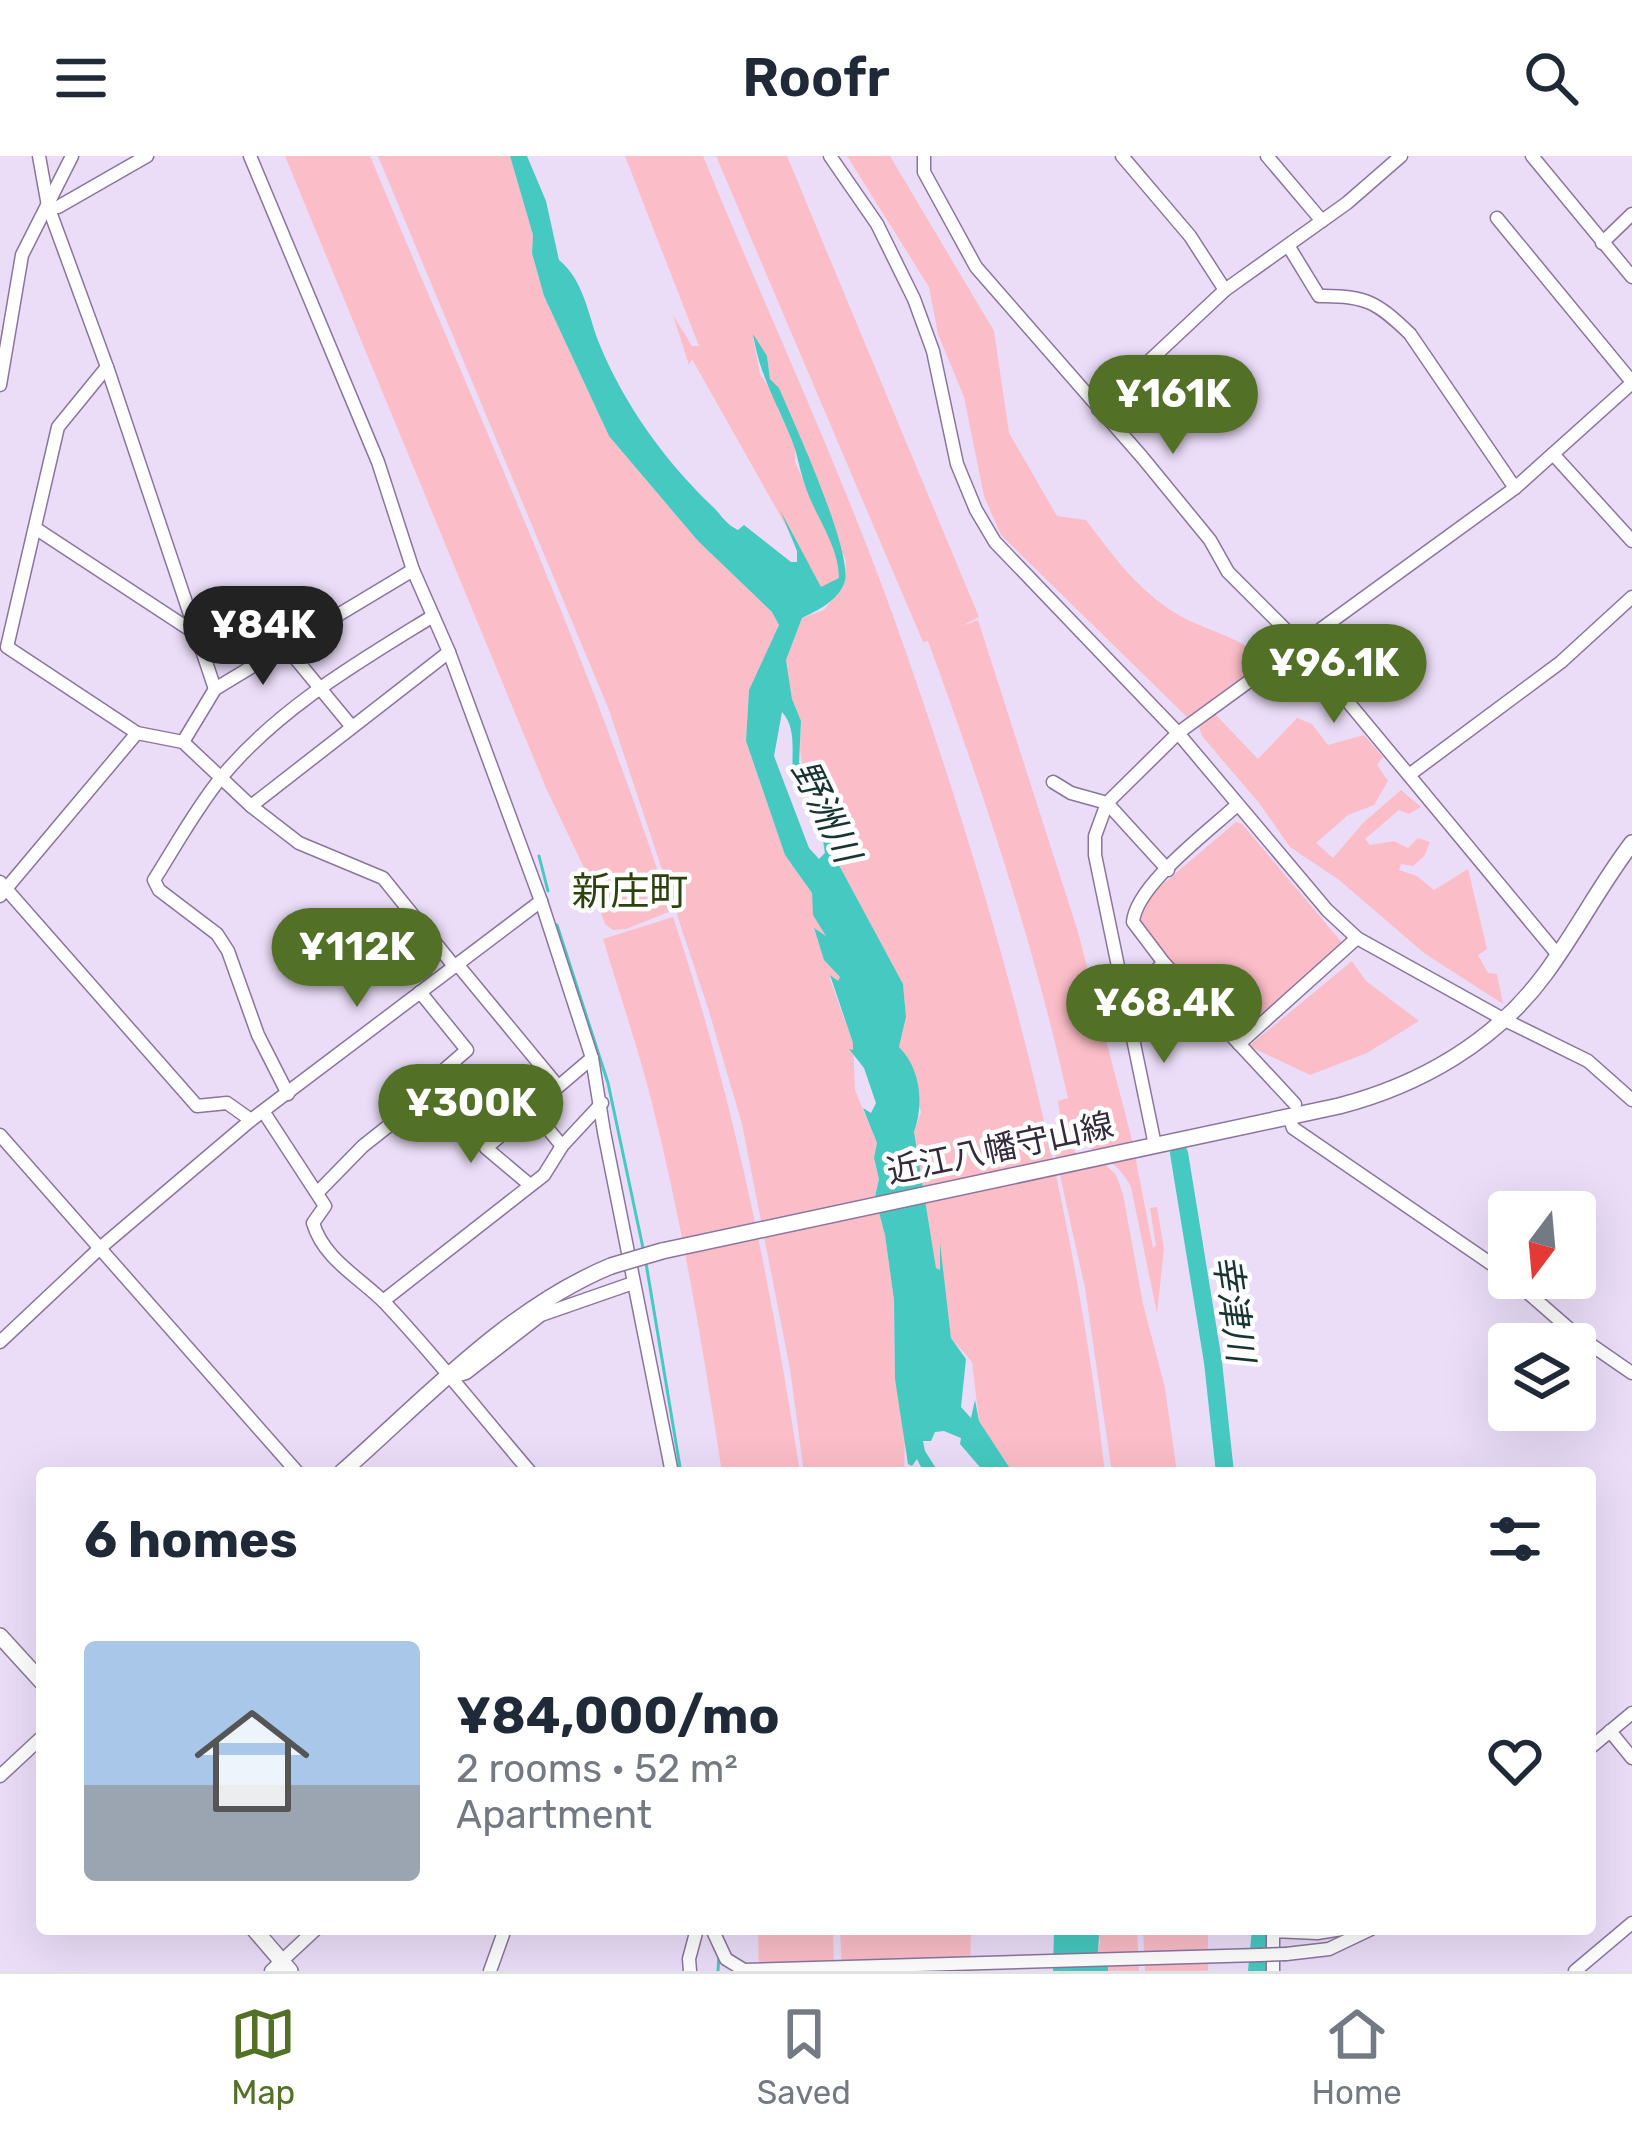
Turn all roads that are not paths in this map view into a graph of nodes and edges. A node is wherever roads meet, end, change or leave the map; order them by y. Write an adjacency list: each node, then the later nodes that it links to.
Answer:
1 (39, 156): 11 (street)
2 (72, 156): 11 (street)
3 (147, 156): 11 (street)
4 (250, 156): 27 (street)
5 (830, 156): 38 (street)
6 (924, 156): 22 (street)
7 (1122, 156): 18 (street)
8 (1267, 156): 13 (street)
9 (1401, 156): 13 (street)
10 (1532, 156): 15 (street)
11 (43, 209): 19 (street); 21 (street)
12 (1497, 218): 20 (street)
13 (1322, 221): 16 (street)
14 (1630, 222): 15 (street)
15 (1602, 243): 17 (street)
16 (1288, 247): 18 (street); 24 (street)
17 (1632, 277)
18 (1225, 290): 22 (street)
19 (107, 367): 25 (street); 30 (street)
20 (1632, 382): 23 (street)
21 (0, 385)
22 (1098, 409): 31 (street)
23 (1553, 454): 24 (street); 26 (street)
24 (1515, 488): 31 (street)
25 (35, 528): 30 (street); 37 (street)
26 (1632, 542)
27 (412, 570): 29 (street); 32 (street)
28 (1632, 597): 40 (street)
29 (433, 616): 33 (street); 34 (street)
30 (196, 634): 35 (street)
31 (1300, 644): 38 (street); 40 (street)
32 (286, 646): 34 (street); 35 (street)
33 (448, 652): 36 (street); 49 (street)
34 (317, 688): 36 (street); 41 (street)
35 (215, 689): 39 (street)
36 (352, 727): 45 (street)
37 (137, 733): 39 (street); 48 (street)
38 (1178, 734): 43 (street); 44 (street)
39 (182, 742): 41 (street)
40 (1409, 776): 51 (street)
41 (220, 778): 45 (street); 61 (street)
42 (1053, 782): 43 (street)
43 (1107, 803): 47 (street); 55 (street)
44 (1237, 805): 47 (street); 50 (street)
45 (251, 806): 53 (street)
46 (1632, 843): 51 (main road, 近江八幡守山線)
47 (1168, 870): 52 (street)
48 (2, 888): 66 (street)
49 (541, 901): 53 (street); 58 (street)
50 (1357, 938): 56 (street); 57 (street)
51 (1558, 955): 56 (main road, 近江八幡守山線)
52 (1165, 963): 55 (street); 57 (street)
53 (455, 965): 54 (street); 60 (street)
54 (420, 992): 59 (street); 61 (street)
55 (1126, 996): 70 (street)
56 (1503, 1019): 62 (street); 65 (main road, 近江八幡守山線)
57 (1239, 1044): 65 (street)
58 (592, 1058): 60 (street); 63 (street)
59 (449, 1078): 67 (street); 72 (street)
60 (557, 1085): 64 (street)
61 (288, 1094): 66 (street)
62 (1632, 1100)
63 (602, 1103): 69 (street); 75 (street)
64 (530, 1107): 67 (street); 69 (street)
65 (1292, 1110): 70 (main road, 近江八幡守山線); 74 (street)
66 (258, 1117): 72 (street); 73 (street)
67 (499, 1133): 71 (street)
68 (0, 1135): 73 (street)
69 (562, 1145): 71 (street)
70 (1155, 1145): 80 (main road, 近江八幡守山線, bridge)
71 (530, 1185): 77 (street)
72 (318, 1192): 77 (street)
73 (100, 1248): 78 (street); 81 (street)
74 (1488, 1262)
75 (633, 1282): 80 (street); 84 (street)
76 (1535, 1299): 79 (street)
77 (383, 1301): 80 (street)
78 (0, 1342)
79 (1632, 1372)
80 (449, 1378): 82 (main road, 近江八幡守山線); 83 (street)
81 (293, 1467)
82 (348, 1467)
83 (526, 1467)
84 (671, 1467)
85 (0, 1636): 86 (main road)
86 (36, 1675)
87 (1632, 1713): 88 (street)
88 (1610, 1731): 90 (street); 91 (street)
89 (36, 1743): 92 (street)
90 (1596, 1743)
91 (1632, 1758)
92 (0, 1776)
93 (1632, 1923): 106 (street)
94 (258, 1935): 101 (main road)
95 (311, 1935): 101 (street)
96 (503, 1935): 103 (street)
97 (695, 1935): 104 (street)
98 (715, 1935): 102 (street)
99 (1273, 1935): 105 (street)
100 (1358, 1935): 102 (street, bridge)
101 (281, 1968)
102 (749, 1969)
103 (490, 1971)
104 (690, 1971)
105 (1273, 1971)
106 (1575, 1971)

